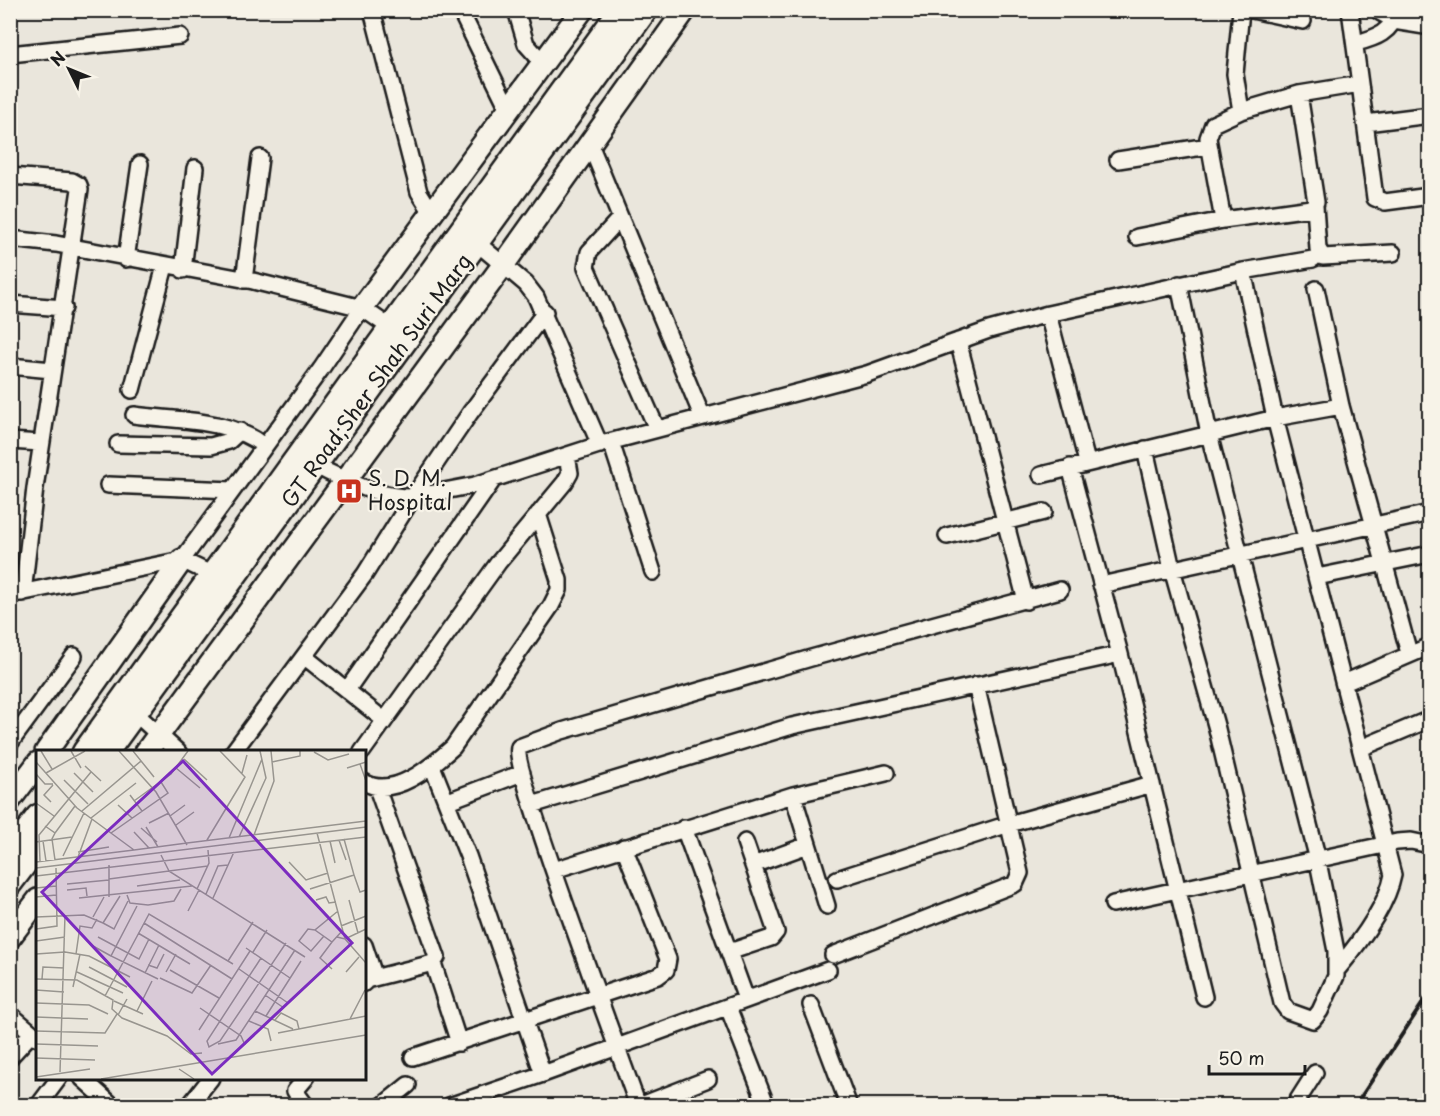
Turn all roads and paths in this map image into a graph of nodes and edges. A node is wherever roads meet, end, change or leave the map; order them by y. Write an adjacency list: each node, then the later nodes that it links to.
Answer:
1 (372, 10): 33 (street)
2 (460, 10): 20 (street)
3 (516, 10): 17 (street)
4 (582, 10): 17 (main road)
5 (620, 10): 55 (main road, GT Road;Sher Shah Suri Marg)
6 (646, 10): 38 (main road, GT Road;Sher Shah Suri Marg)
7 (685, 10): 24 (main road)
8 (1241, 10): 21 (street)
9 (1252, 10): 12 (street)
10 (1350, 10): 15 (street)
11 (1392, 13): 13 (main road); 15 (street)
12 (1303, 21)
13 (1430, 24)
14 (180, 36): 16 (street)
15 (1356, 43): 18 (street)
16 (10, 54)
17 (544, 64): 20 (main road)
18 (1360, 84): 19 (street); 23 (street)
19 (1299, 94): 21 (street); 32 (street)
20 (509, 110): 33 (main road)
21 (1241, 111): 25 (street)
22 (1430, 115): 23 (street)
23 (1366, 123): 31 (street)
24 (590, 144): 34 (street); 43 (main road)
25 (1209, 146): 27 (street); 35 (street)
26 (260, 158): 47 (street)
27 (1118, 160)
28 (140, 164): 41 (street)
29 (195, 168): 45 (street)
30 (10, 176): 39 (street)
31 (1430, 196)
32 (1315, 206): 35 (street); 40 (street)
33 (432, 213): 52 (main road)
34 (621, 218): 62 (street); 64 (street)
35 (1223, 220): 36 (street)
36 (1137, 237)
37 (10, 239): 39 (street)
38 (477, 243): 43 (street); 75 (main road, GT Road;Sher Shah Suri Marg)
39 (71, 247): 41 (street); 51 (street)
40 (1393, 253)
41 (126, 259): 44 (street)
42 (1313, 259): 46 (street)
43 (504, 264): 53 (street); 78 (main road)
44 (165, 266): 45 (street); 59 (street)
45 (183, 270): 47 (street)
46 (1243, 271): 48 (street); 63 (street)
47 (244, 280): 52 (street)
48 (1179, 284): 54 (street); 66 (street)
49 (1316, 289): 60 (street)
50 (10, 304): 51 (street)
51 (64, 308): 58 (street)
52 (362, 308): 55 (street); 71 (street)
53 (545, 312): 69 (street); 82 (street)
54 (1048, 314): 56 (street); 74 (street)
55 (391, 328): 97 (main road, GT Road;Sher Shah Suri Marg)
56 (958, 341): 62 (street); 86 (street)
57 (10, 366): 58 (street)
58 (52, 370): 68 (street)
59 (132, 390)
60 (1341, 406): 63 (street); 87 (street)
61 (134, 416): 65 (street)
62 (702, 416): 64 (street)
63 (1275, 418): 66 (street); 89 (street)
64 (657, 429): 69 (street)
65 (240, 431): 70 (street); 71 (street)
66 (1209, 434): 72 (street); 91 (street)
67 (10, 441): 68 (street)
68 (41, 443): 100 (street)
69 (606, 443): 73 (street); 95 (street)
70 (118, 444)
71 (264, 446): 81 (street)
72 (1145, 449): 74 (street); 94 (street)
73 (567, 456): 79 (street); 85 (street)
74 (1087, 462): 76 (street)
75 (315, 466): 78 (street); 97 (main road, GT Road;Sher Shah Suri Marg)
76 (1070, 467): 77 (street); 98 (street)
77 (1041, 475)
78 (345, 479): 82 (street); 113 (main road)
79 (493, 480): 82 (street); 109 (street)
80 (108, 485): 81 (street)
81 (233, 490): 92 (street)
82 (413, 497): 106 (street)
83 (1044, 513): 86 (street)
84 (1430, 513): 87 (street)
85 (538, 514): 112 (street); 124 (street)
86 (1005, 521): 88 (street); 101 (street)
87 (1375, 524): 89 (street); 93 (street)
88 (947, 537)
89 (1307, 538): 91 (street); 96 (street)
90 (1430, 554): 93 (street)
91 (1241, 555): 94 (street); 143 (street)
92 (182, 560): 97 (street); 100 (street); 116 (main road)
93 (1385, 562): 96 (street); 103 (street)
94 (1172, 569): 98 (street); 146 (street)
95 (653, 572)
96 (1317, 577): 107 (street)
97 (221, 579): 110 (main road, GT Road;Sher Shah Suri Marg); 117 (main road, GT Road;Sher Shah Suri Marg)
98 (1101, 585): 104 (street)
99 (1060, 590): 101 (street)
100 (17, 594)
101 (1026, 601): 125 (street)
102 (1430, 646): 103 (street)
103 (1409, 653): 107 (street)
104 (1120, 654): 108 (street); 127 (street)
105 (75, 656): 114 (street)
106 (305, 657): 109 (street); 121 (street)
107 (1344, 683): 115 (street)
108 (976, 685): 132 (street); 134 (street)
109 (347, 690): 112 (street)
110 (135, 713): 113 (street); 118 (main road, GT Road;Sher Shah Suri Marg)
111 (1430, 719): 115 (street)
112 (384, 720): 122 (street)
113 (159, 734): 119 (main road); 120 (street)
114 (10, 743)
115 (1361, 748): 138 (street)
116 (47, 750)
117 (86, 750)
118 (108, 750)
119 (147, 750)
120 (176, 750)
121 (235, 750)
122 (363, 750)
123 (36, 766): 130 (main road)
124 (432, 766): 128 (street); 131 (street)
125 (522, 773): 131 (street); 132 (street)
126 (885, 773): 129 (street)
127 (1152, 784): 134 (street); 149 (street)
128 (371, 785): 157 (street)
129 (793, 795): 135 (street); 137 (street)
130 (10, 800)
131 (448, 801): 167 (street)
132 (532, 805): 145 (street)
133 (36, 819): 142 (main road)
134 (1009, 824): 147 (street); 156 (street)
135 (684, 828): 140 (street); 155 (street)
136 (745, 842): 144 (street)
137 (808, 845): 144 (street); 152 (street)
138 (1386, 845): 139 (street); 143 (street); 159 (street)
139 (1430, 845)
140 (624, 847): 145 (street); 162 (street)
141 (36, 850): 148 (main road)
142 (10, 853)
143 (1317, 861): 146 (street); 159 (street)
144 (753, 865): 155 (street)
145 (554, 870): 162 (street)
146 (1251, 874): 149 (street); 159 (street)
147 (837, 879)
148 (10, 885)
149 (1178, 890): 151 (street); 161 (street)
150 (36, 903): 153 (main road)
151 (1113, 904)
152 (827, 906)
153 (10, 937)
154 (366, 950): 160 (street)
155 (729, 952): 163 (street)
156 (833, 955)
157 (433, 963): 160 (street); 169 (street)
158 (828, 970): 163 (street)
159 (1336, 971)
160 (367, 981)
161 (1204, 997)
162 (599, 998): 167 (street); 170 (street)
163 (746, 999): 165 (street)
164 (811, 1005): 189 (street)
165 (728, 1006): 170 (street); 181 (street)
166 (10, 1014): 168 (street)
167 (526, 1022): 169 (street); 174 (street)
168 (35, 1036): 171 (street)
169 (459, 1043): 172 (street)
170 (618, 1047): 174 (street); 188 (street)
171 (10, 1057)
172 (413, 1057)
173 (1315, 1073): 190 (street)
174 (543, 1074): 187 (street)
175 (708, 1079): 188 (street)
176 (58, 1080): 182 (street)
177 (84, 1080): 183 (street)
178 (210, 1080): 184 (street)
179 (304, 1080): 185 (street)
180 (408, 1085): 186 (street)
181 (766, 1104)
182 (38, 1106)
183 (113, 1106)
184 (189, 1106)
185 (306, 1106)
186 (382, 1106)
187 (449, 1106)
188 (639, 1106)
189 (849, 1106)
190 (1294, 1106)

